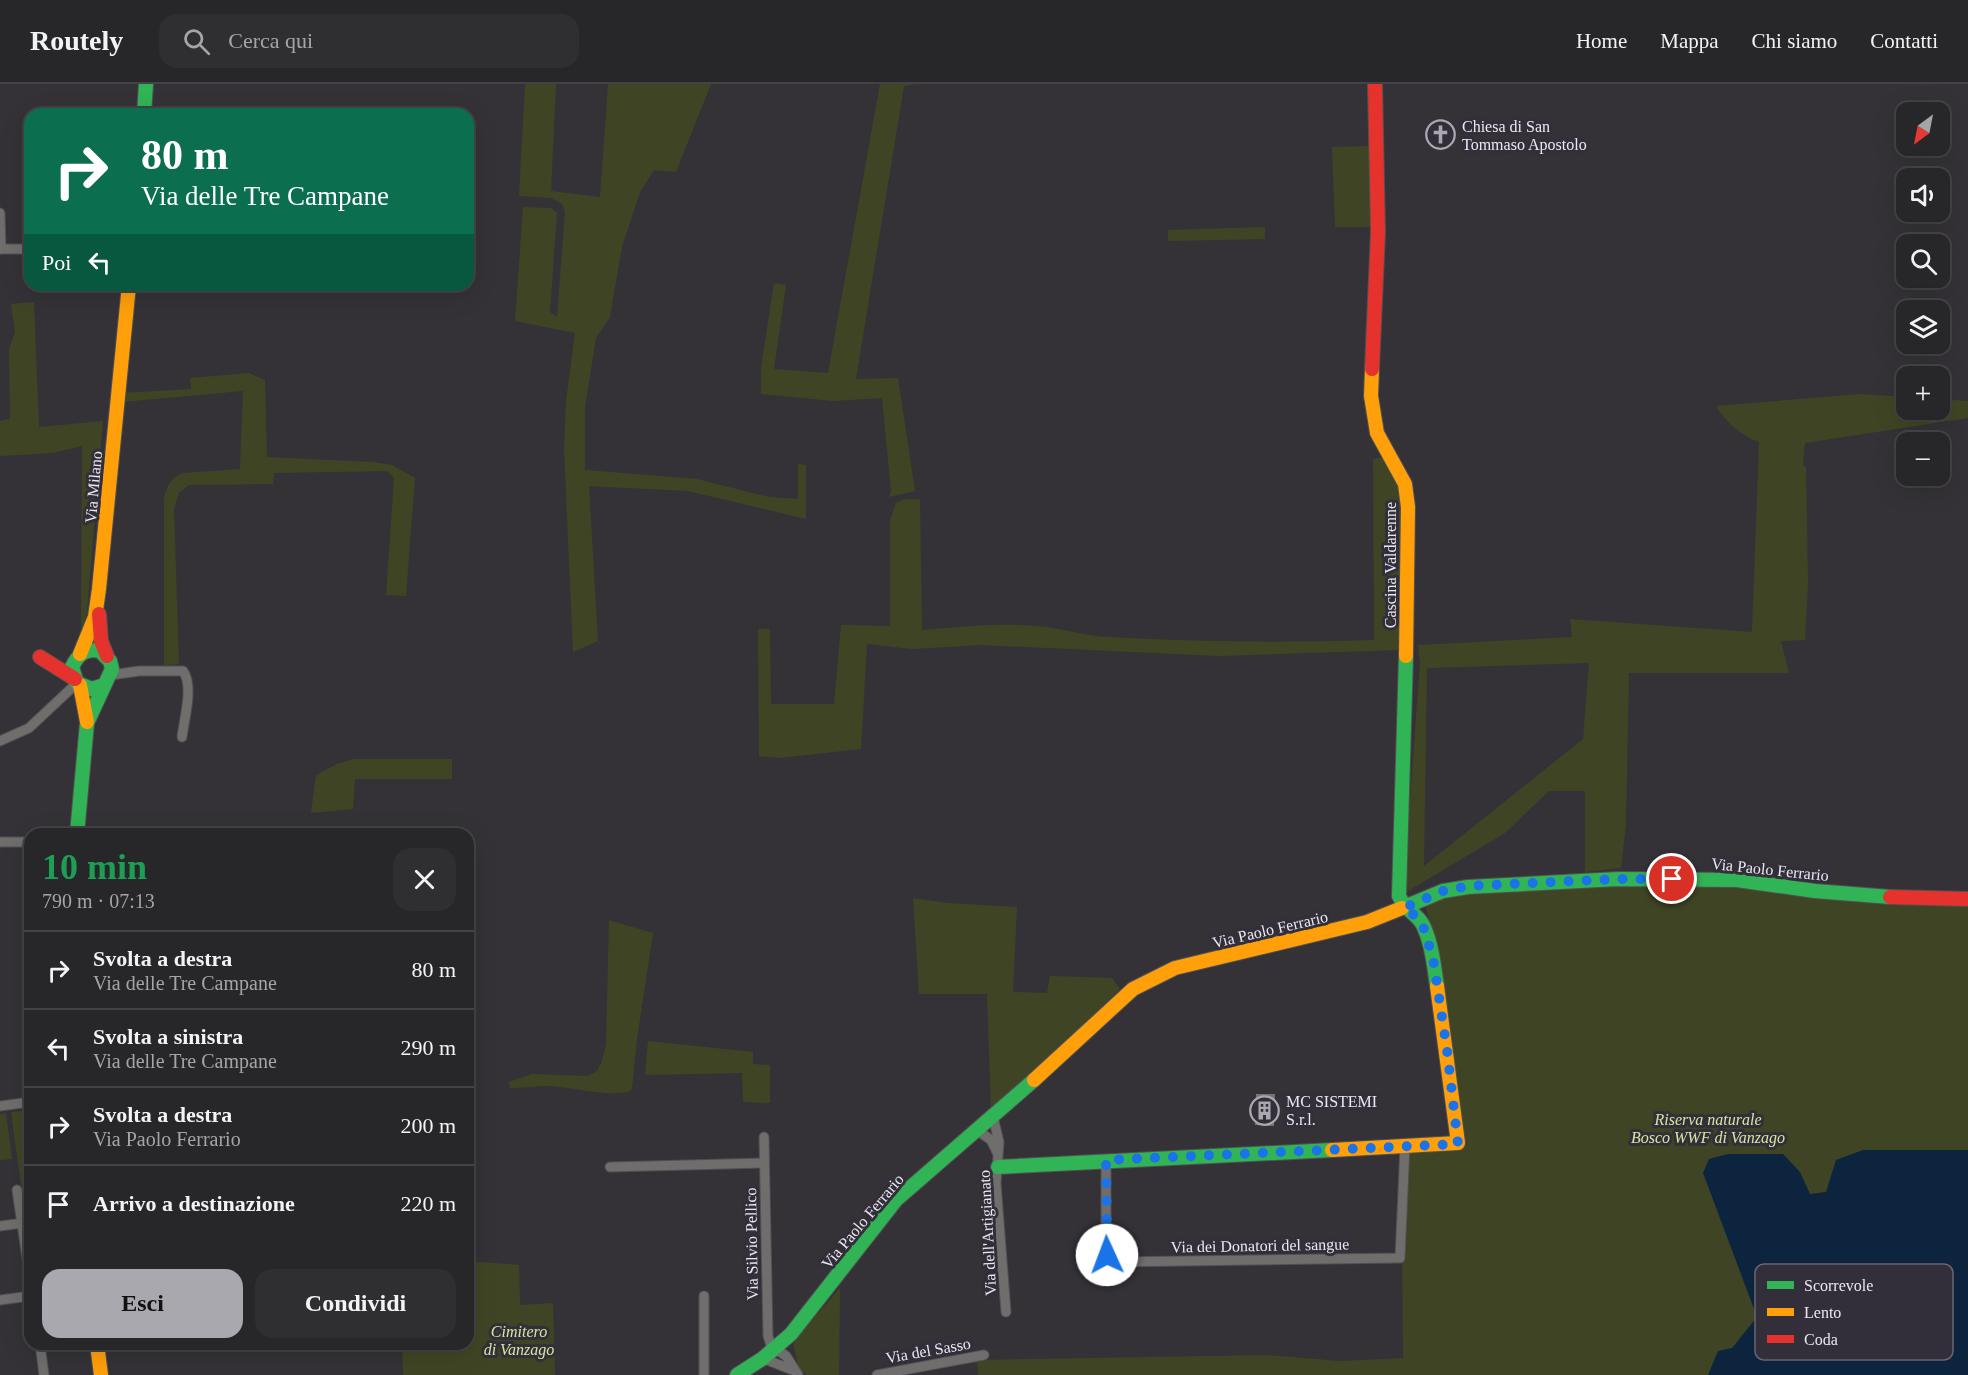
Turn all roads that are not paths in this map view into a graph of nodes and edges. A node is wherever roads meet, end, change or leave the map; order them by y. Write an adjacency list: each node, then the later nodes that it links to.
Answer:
1 (146, 84): 3 (street)
2 (1375, 84): 20 (street, Cascina Valdarenne)
3 (144, 108)
4 (0, 213): 5 (street)
5 (0, 249): 6 (street)
6 (24, 249)
7 (128, 291): 8 (street, Via Milano)
8 (99, 589): 9 (street, Via Milano); 10 (street, Via Milano)
9 (79, 655): 10 (street); 12 (street); 12 (street)
10 (107, 656): 11 (street)
11 (108, 680): 12 (street); 13 (street); 14 (street)
12 (77, 682): 13 (street); 15 (street)
13 (87, 722): 16 (street)
14 (182, 736)
15 (0, 741)
16 (77, 828)
17 (0, 842): 18 (street)
18 (24, 842)
19 (1968, 899): 20 (street, Via Paolo Ferrario)
20 (1404, 908): 23 (street, Via Paolo Ferrario); 26 (street)
21 (24, 1103): 22 (street)
22 (0, 1107)
23 (993, 1117): 24 (street, Via Paolo Ferrario); 27 (street, Via dell'Artigianato)
24 (977, 1130): 27 (street, Via dell'Artigianato); 41 (street, Via Paolo Ferrario)
25 (764, 1137): 29 (street, Via Silvio Pellico)
26 (1405, 1146): 28 (street); 28 (street, Via dei Donatori del sangue)
27 (998, 1160): 28 (street); 38 (street, Via dell'Artigianato)
28 (1106, 1160)
29 (764, 1163): 30 (street); 41 (street, Via Silvio Pellico)
30 (610, 1167)
31 (17, 1190): 32 (street)
32 (24, 1216)
33 (24, 1223): 34 (street)
34 (0, 1226)
35 (704, 1296): 46 (street)
36 (24, 1297): 37 (street)
37 (0, 1300)
38 (1006, 1312)
39 (41, 1350): 44 (street)
40 (98, 1350): 45 (street)
41 (773, 1355): 43 (street); 43 (street); 47 (street, Via Paolo Ferrario)
42 (984, 1355): 48 (street, Via del Sasso)
43 (797, 1373)
44 (44, 1375)
45 (101, 1375)
46 (704, 1375)
47 (737, 1375)
48 (877, 1375)

